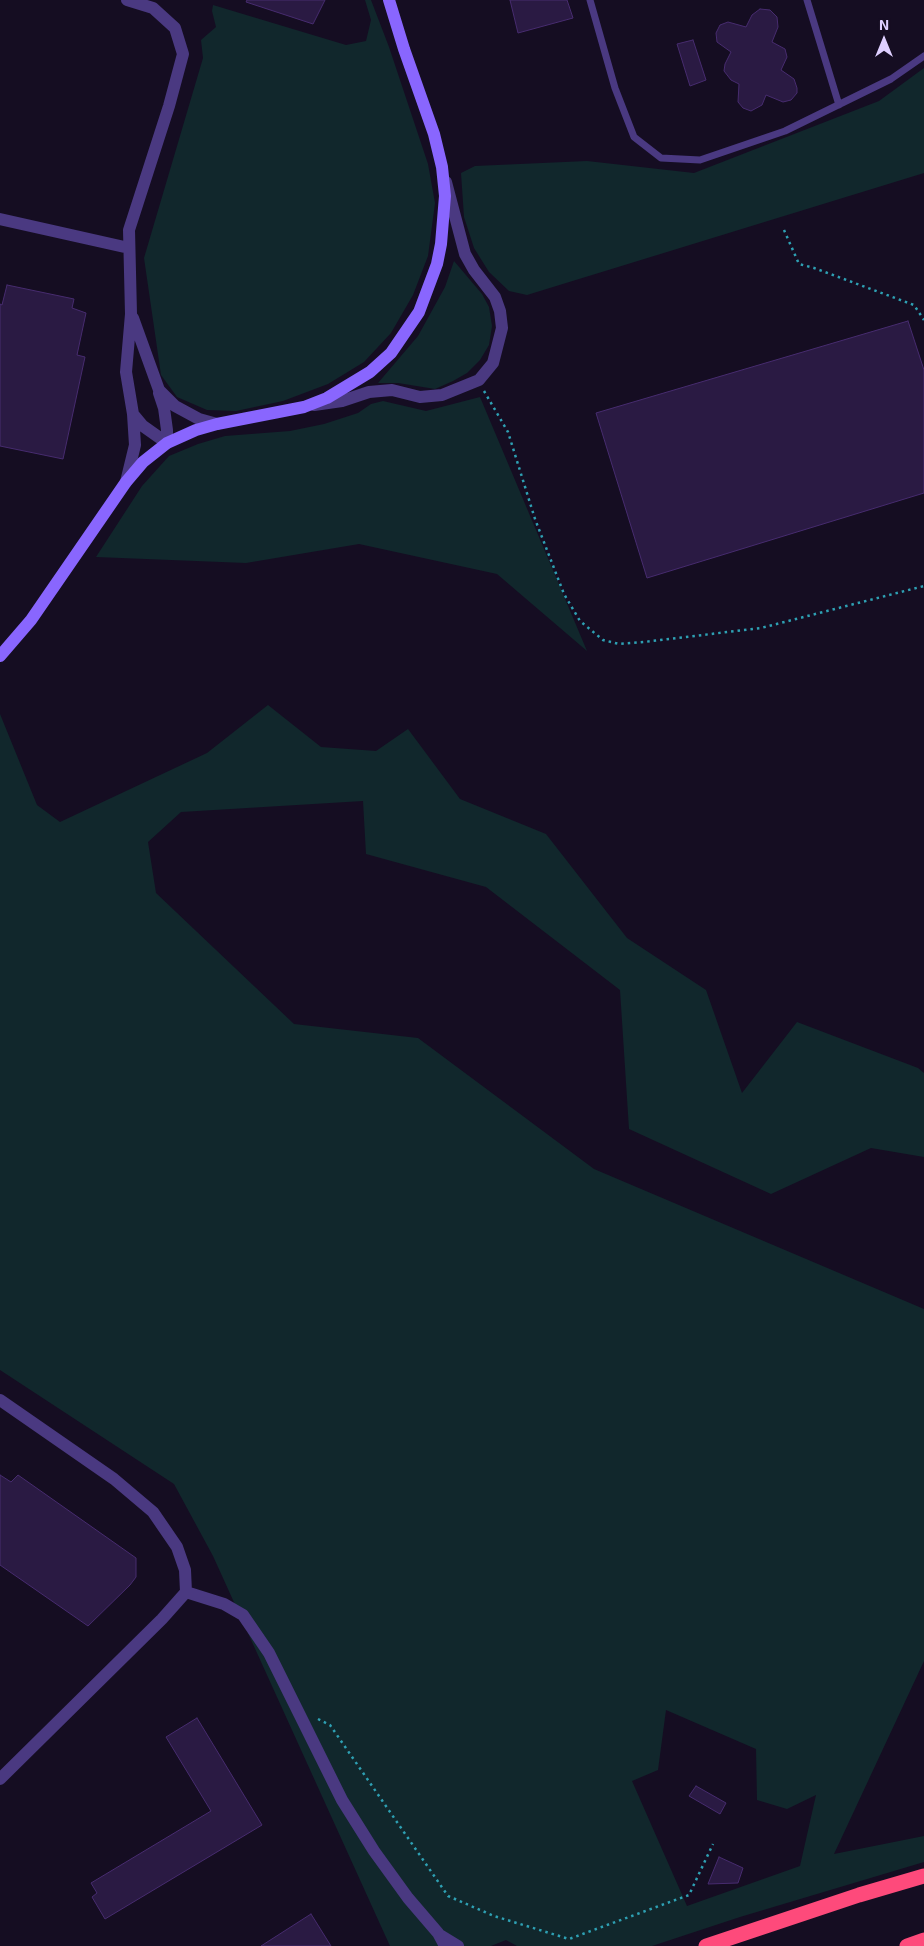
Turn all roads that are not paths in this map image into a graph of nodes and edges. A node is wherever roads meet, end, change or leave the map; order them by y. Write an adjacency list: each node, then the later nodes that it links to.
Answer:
1 (128, 0): 9 (street)
2 (389, 0): 7 (main road)
3 (590, 0): 6 (lane)
4 (807, 0): 6 (lane)
5 (924, 56): 6 (lane)
6 (840, 105)
7 (442, 167): 12 (main road); 12 (street)
8 (0, 219): 9 (street)
9 (130, 248): 10 (street)
10 (131, 314): 11 (street); 13 (street)
11 (159, 390): 14 (street); 15 (street)
12 (304, 407): 14 (main road)
13 (133, 414): 15 (street); 16 (street)
14 (217, 424): 15 (main road)
15 (167, 444): 16 (main road)
16 (126, 482): 17 (main road)
17 (0, 656)
18 (0, 1400): 19 (street)
19 (186, 1592): 20 (street); 22 (street)
20 (3, 1771)
21 (924, 1876): 26 (highway)
22 (438, 1933): 24 (street); 25 (street)
23 (924, 1940): 27 (highway)
24 (445, 1946)
25 (458, 1946)
26 (706, 1946)
27 (907, 1946)

